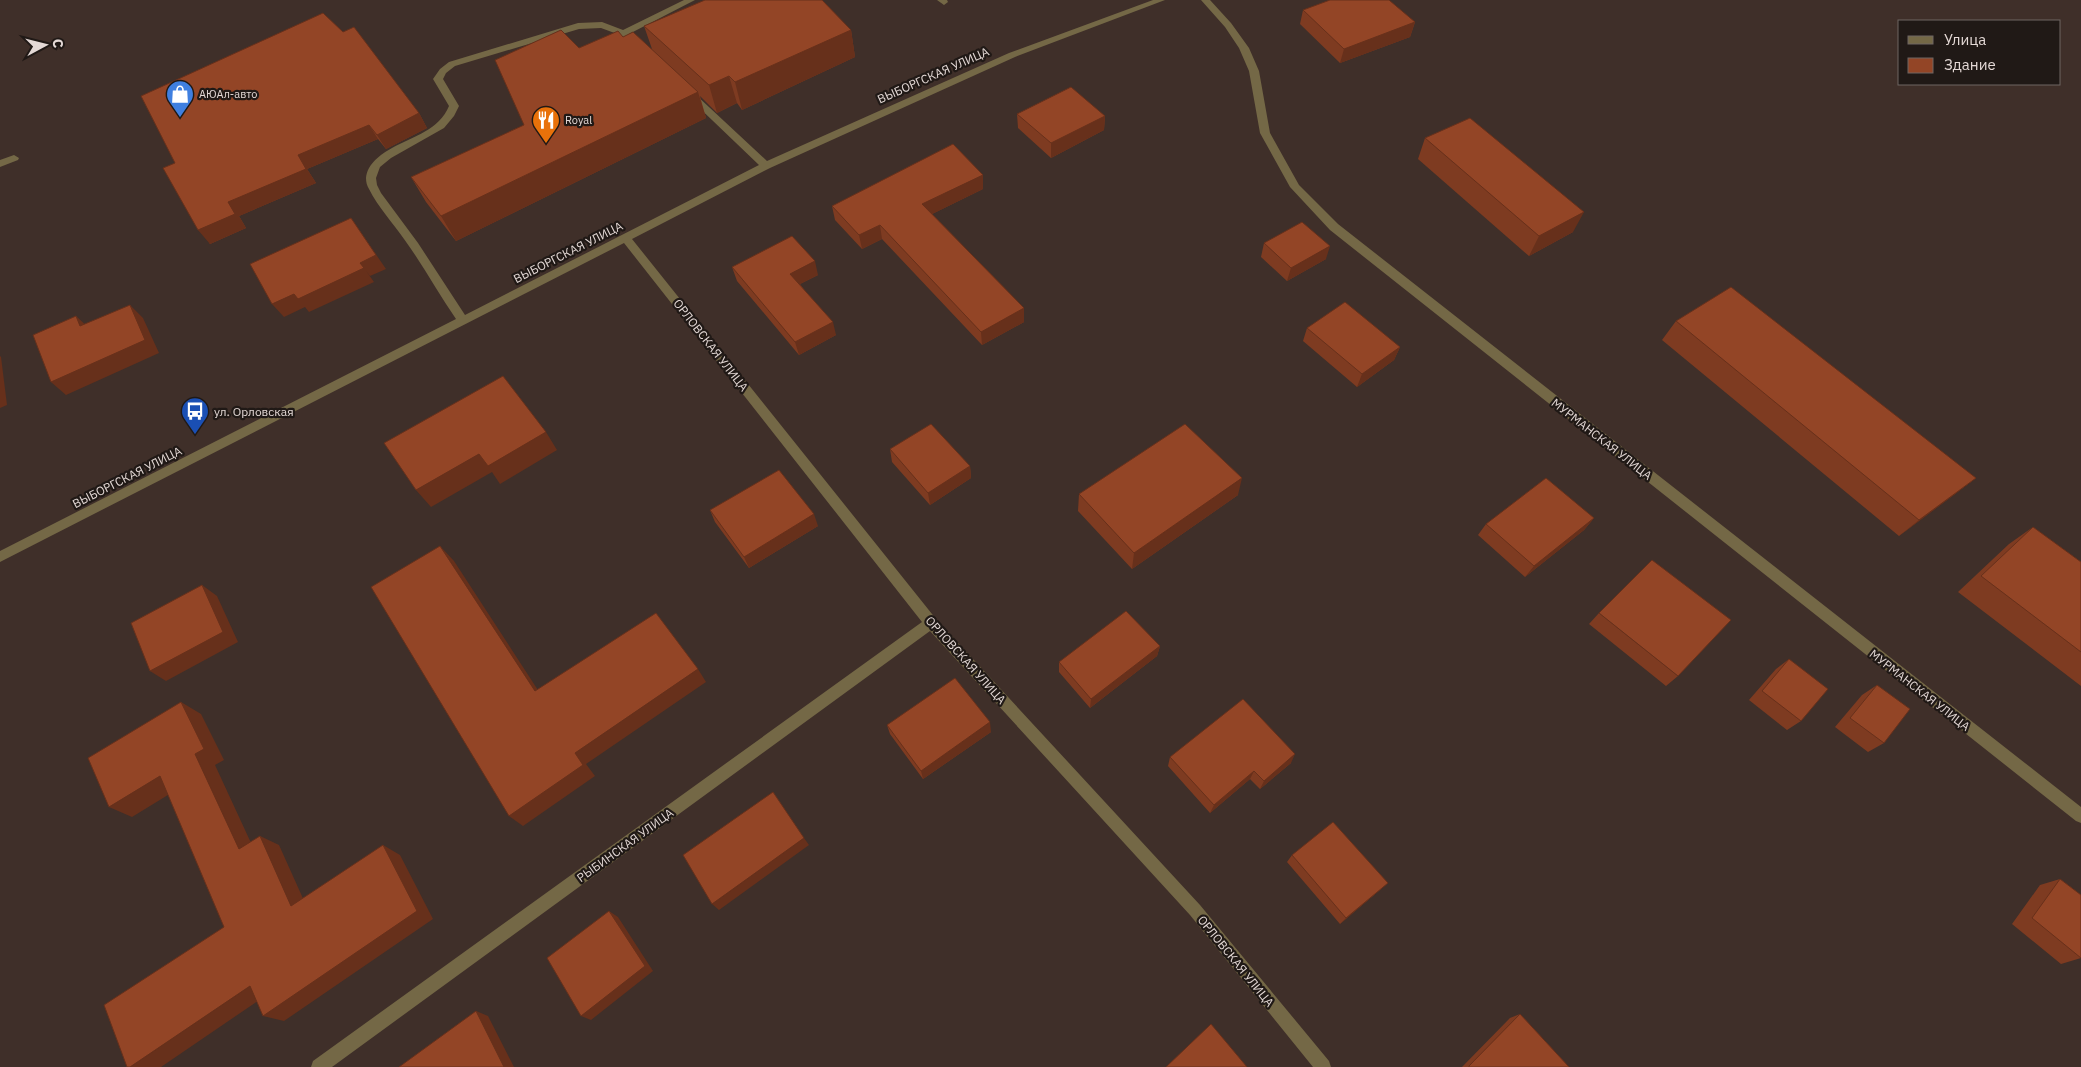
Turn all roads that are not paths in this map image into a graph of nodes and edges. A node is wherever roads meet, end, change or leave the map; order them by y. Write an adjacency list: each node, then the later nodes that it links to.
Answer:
1 (690, 0): 4 (street)
2 (1160, 0): 9 (street, ВЫБОРГСКАЯ УЛИЦА)
3 (1205, 0): 14 (street, МУРМАНСКАЯ УЛИЦА)
4 (623, 32): 5 (street); 11 (street)
5 (645, 52)
6 (680, 86): 9 (street)
7 (14, 158): 8 (street)
8 (0, 164)
9 (766, 166): 10 (street, ВЫБОРГСКАЯ УЛИЦА)
10 (626, 238): 11 (street, ВЫБОРГСКАЯ УЛИЦА); 13 (street, ОРЛОВСКАЯ УЛИЦА)
11 (463, 321): 12 (street, ВЫБОРГСКАЯ УЛИЦА)
12 (0, 557)
13 (931, 623): 15 (street, РЫБИНСКАЯ УЛИЦА); 16 (street, ОРЛОВСКАЯ УЛИЦА)
14 (2081, 816)
15 (319, 1067)
16 (1323, 1067)

